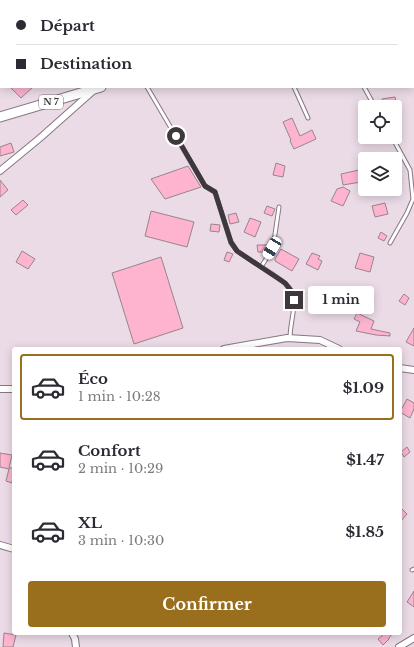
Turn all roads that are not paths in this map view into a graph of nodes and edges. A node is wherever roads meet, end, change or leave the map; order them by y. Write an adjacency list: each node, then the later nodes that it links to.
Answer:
1 (98, 88): 6 (main road, N 7); 9 (street)
2 (148, 88): 12 (lane)
3 (294, 88): 7 (lane)
4 (365, 88): 5 (lane)
5 (371, 100)
6 (0, 117)
7 (308, 118)
8 (396, 144): 11 (lane)
9 (0, 171)
10 (279, 208): 12 (lane)
11 (390, 243)
12 (261, 267): 13 (lane)
13 (290, 339): 14 (street); 15 (street)
14 (237, 347)
15 (335, 347)
16 (402, 368): 17 (street)
17 (414, 370)
18 (0, 389): 19 (street)
19 (12, 389)
20 (0, 545): 21 (street)
21 (12, 548)
22 (73, 635): 24 (street)
23 (414, 638): 25 (street)
24 (76, 647)
25 (399, 647)

